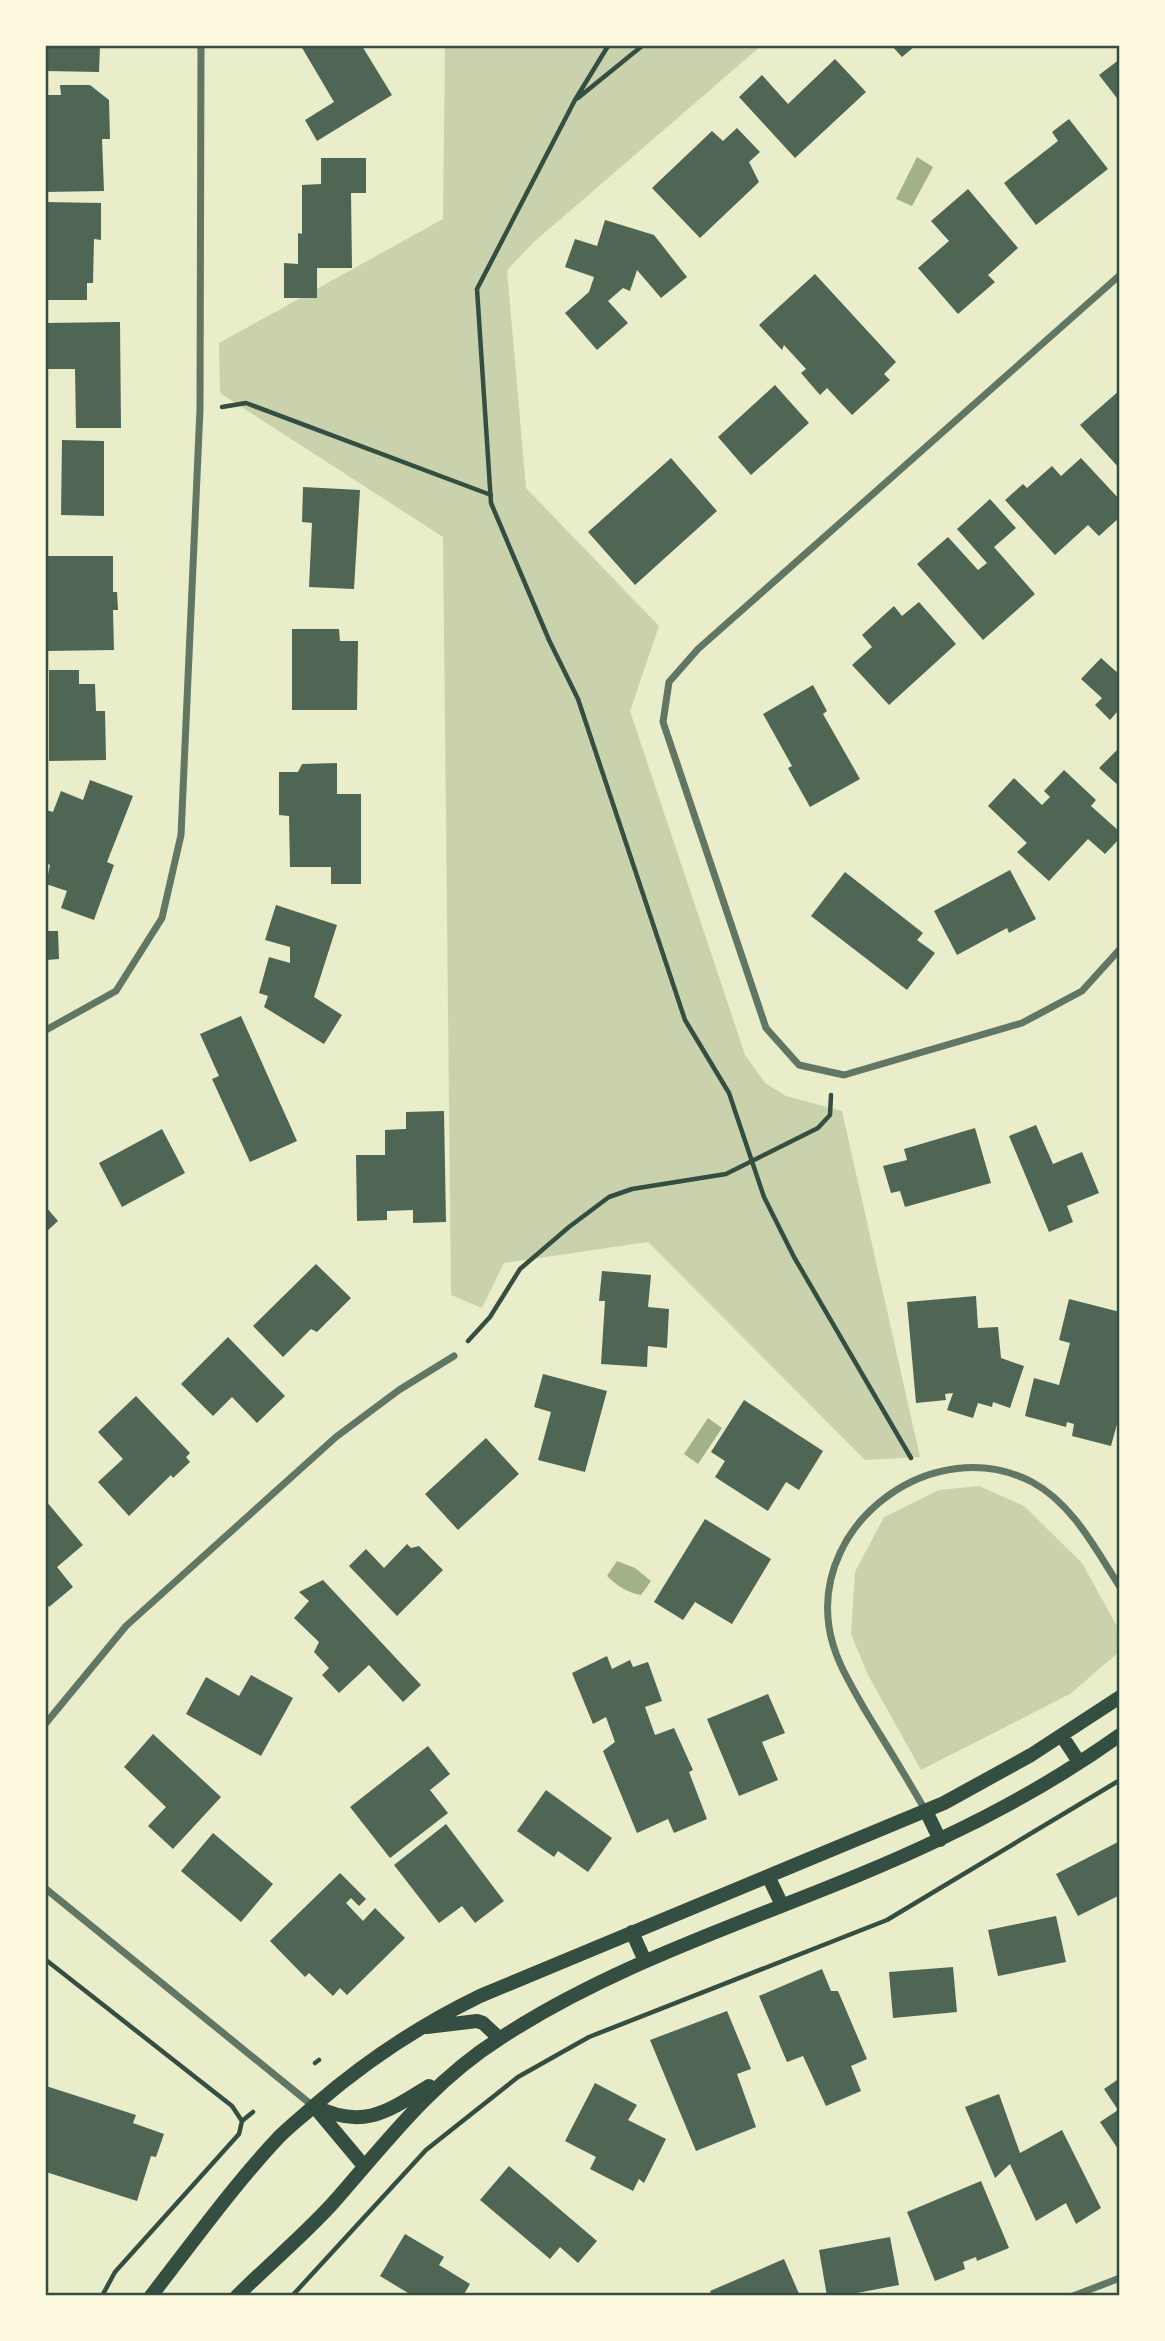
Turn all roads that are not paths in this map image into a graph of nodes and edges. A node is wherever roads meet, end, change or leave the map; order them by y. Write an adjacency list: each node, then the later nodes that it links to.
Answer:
1 (201, 46): 4 (street)
2 (1119, 275): 3 (street)
3 (1119, 949)
4 (46, 1030)
5 (454, 1356): 8 (street)
6 (1119, 1587): 12 (street)
7 (1119, 1697): 9 (main road)
8 (46, 1723)
9 (1062, 1735): 11 (main road); 12 (main road)
10 (1119, 1735): 11 (main road)
11 (1079, 1762): 13 (main road)
12 (926, 1811): 13 (main road); 14 (main road)
13 (940, 1840): 16 (main road)
14 (768, 1876): 16 (main road); 17 (main road)
15 (46, 1889): 22 (street)
16 (782, 1905): 18 (main road)
17 (632, 1932): 18 (main road); 19 (main road)
18 (645, 1961): 20 (main road)
19 (417, 2029): 20 (main road); 22 (main road)
20 (499, 2038): 21 (main road)
21 (457, 2068): 22 (main road); 23 (main road)
22 (314, 2106): 23 (main road); 25 (main road)
23 (364, 2166): 26 (main road)
24 (1119, 2278): 27 (street)
25 (151, 2295)
26 (237, 2295)
27 (1073, 2295)

